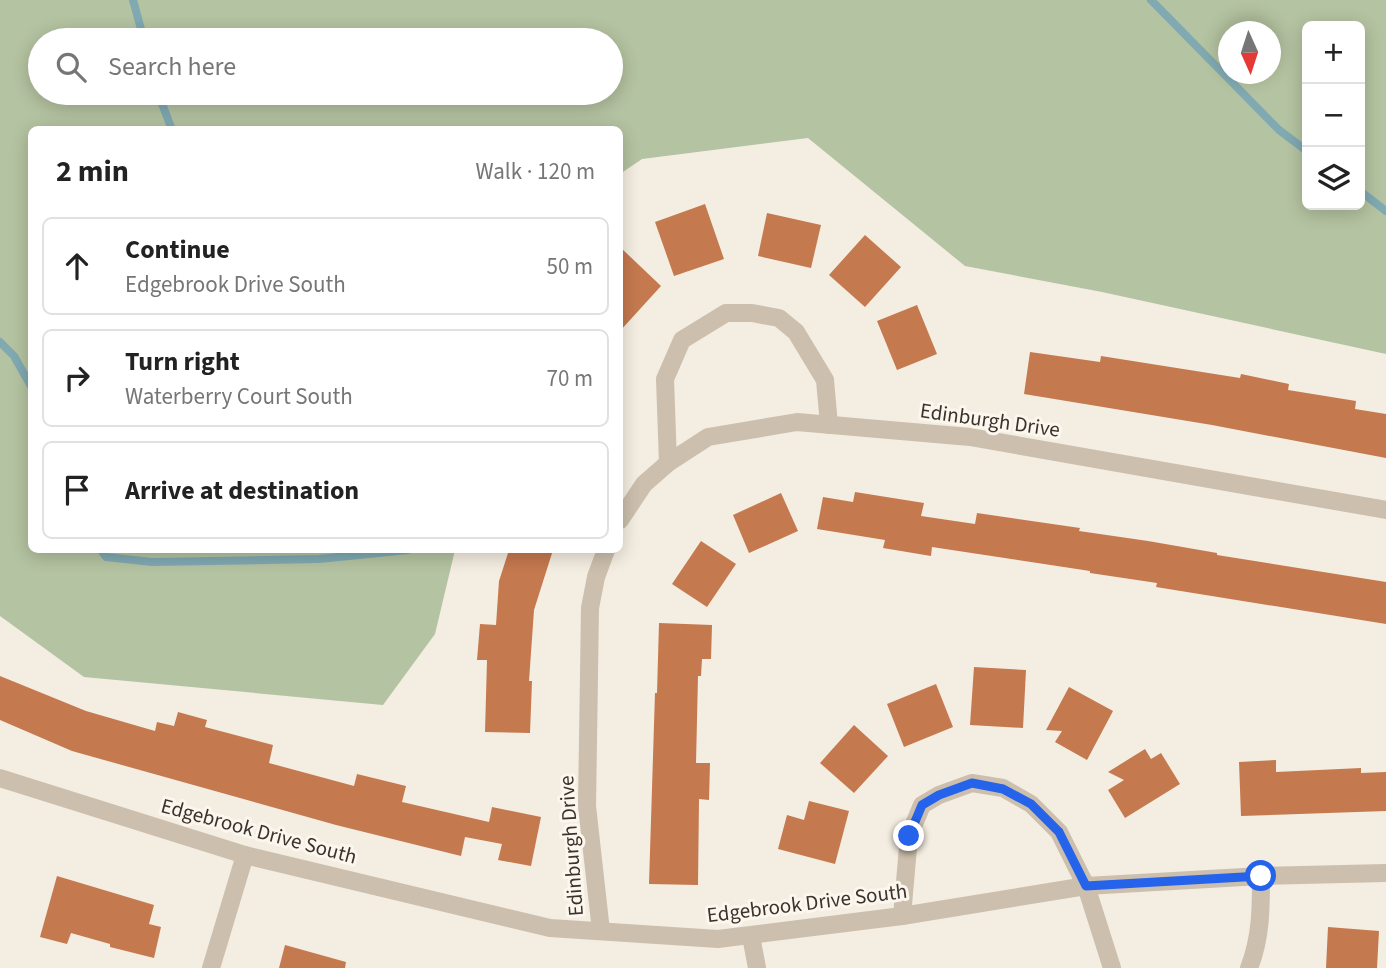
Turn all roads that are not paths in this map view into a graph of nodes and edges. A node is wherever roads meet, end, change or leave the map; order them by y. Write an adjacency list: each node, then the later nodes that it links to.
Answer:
1 (829, 425): 2 (street, Edinburgh Drive); 2 (street); 3 (street, Edinburgh Drive)
2 (668, 463): 4 (street, Edinburgh Drive)
3 (1386, 510)
4 (623, 516)
5 (605, 553): 12 (street, Edinburgh Drive)
6 (0, 779): 7 (street, Edgebrook Drive South)
7 (245, 855): 12 (street, Edgebrook Drive South); 14 (street)
8 (1386, 873): 9 (street, Edgebrook Drive South)
9 (1261, 876): 10 (street, Edgebrook Drive South); 17 (street)
10 (1086, 886): 11 (street, Edgebrook Drive South); 11 (street); 16 (street)
11 (902, 916): 13 (street, Edgebrook Drive South)
12 (601, 932): 13 (street, Edgebrook Drive South)
13 (751, 936): 15 (street)
14 (211, 968)
15 (757, 968)
16 (1112, 968)
17 (1249, 968)

